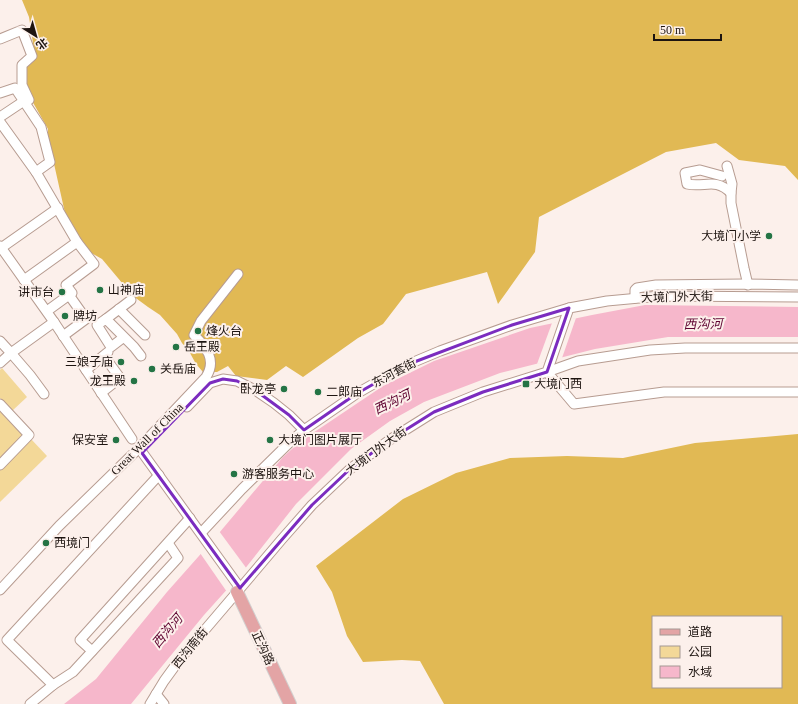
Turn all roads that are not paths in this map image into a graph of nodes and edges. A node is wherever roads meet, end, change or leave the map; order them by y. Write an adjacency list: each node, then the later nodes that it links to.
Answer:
1 (0, 38): 2 (street)
2 (19, 86): 3 (street); 4 (street); 5 (street)
3 (0, 93)
4 (24, 101): 5 (street); 6 (street)
5 (34, 116): 9 (street)
6 (0, 117)
7 (0, 122): 9 (street)
8 (727, 166): 11 (street)
9 (36, 172): 12 (street)
10 (722, 176): 11 (street)
11 (731, 194): 17 (street)
12 (58, 208): 13 (street); 14 (street)
13 (77, 242): 16 (street); 19 (street)
14 (1, 247): 16 (street)
15 (238, 274): 53 (street, Great Wall of China)
16 (24, 280): 25 (street)
17 (748, 285): 18 (street); 20 (street)
18 (798, 285)
19 (69, 295): 25 (street); 26 (street)
20 (635, 298): 21 (street, 大境门外大街); 23 (street, 大境门外大街)
21 (798, 298)
22 (131, 300): 24 (street)
23 (569, 308): 41 (street); 46 (street, 东河套街)
24 (119, 309): 27 (street); 30 (street)
25 (47, 311): 28 (street)
26 (86, 318): 29 (street); 31 (street)
27 (106, 319): 29 (street); 32 (street)
28 (54, 322): 31 (street); 36 (street)
29 (96, 325): 34 (street)
30 (145, 335)
31 (63, 336): 40 (street)
32 (124, 337): 34 (street); 38 (street)
33 (0, 341): 36 (street)
34 (110, 347): 37 (street)
35 (798, 348): 41 (street, 大境门外大街)
36 (11, 353): 39 (street); 44 (street)
37 (104, 356): 40 (street); 43 (street)
38 (141, 356)
39 (0, 363)
40 (86, 370): 43 (street)
41 (548, 372): 42 (street); 54 (street, 大境门外大街)
42 (798, 392)
43 (101, 393): 47 (street)
44 (44, 394)
45 (0, 404): 48 (street)
46 (304, 430): 49 (street); 51 (street, 东河套街)
47 (132, 439)
48 (0, 465)
49 (159, 475): 50 (street); 56 (street)
50 (190, 518): 51 (street); 52 (street)
51 (204, 537): 54 (street)
52 (168, 543): 55 (street); 55 (street)
53 (0, 590)
54 (236, 591): 57 (street, 西沟南街); 61 (main road, 正沟路); 62 (main road, 正沟路)
55 (92, 651): 56 (street)
56 (53, 685): 58 (street)
57 (156, 694): 59 (street, 西沟南街); 60 (street)
58 (30, 704)
59 (150, 704)
60 (164, 704)
61 (282, 704)
62 (290, 704)

